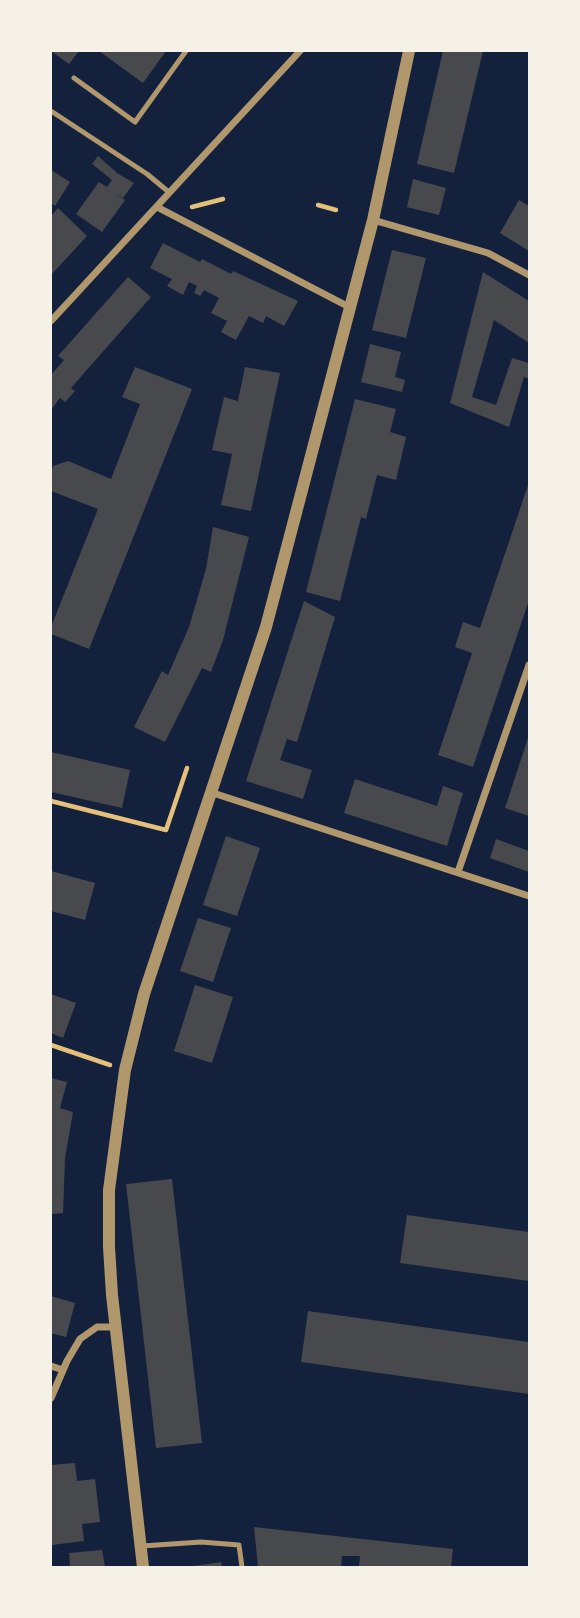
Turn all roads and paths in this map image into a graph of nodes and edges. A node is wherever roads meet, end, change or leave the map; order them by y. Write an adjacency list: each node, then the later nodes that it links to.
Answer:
1 (186, 51): 4 (lane)
2 (300, 51): 6 (street)
3 (409, 51): 12 (street)
4 (74, 78)
5 (51, 111): 6 (lane)
6 (170, 193): 9 (street)
7 (223, 199): 10 (path)
8 (318, 205): 11 (path)
9 (157, 207): 14 (street); 15 (street)
10 (187, 207)
11 (336, 210)
12 (373, 220): 13 (street); 14 (street)
13 (529, 275)
14 (351, 308): 18 (street)
15 (51, 321)
16 (529, 665): 20 (street)
17 (187, 768): 19 (path)
18 (210, 792): 20 (street); 23 (street)
19 (51, 801)
20 (458, 872): 21 (street)
21 (529, 896)
22 (51, 1045): 23 (path)
23 (125, 1070): 24 (street)
24 (117, 1327): 26 (street); 28 (street)
25 (51, 1366): 26 (street)
26 (63, 1370): 27 (street)
27 (51, 1398)
28 (141, 1546): 29 (street); 30 (lane)
29 (143, 1567)
30 (242, 1567)

